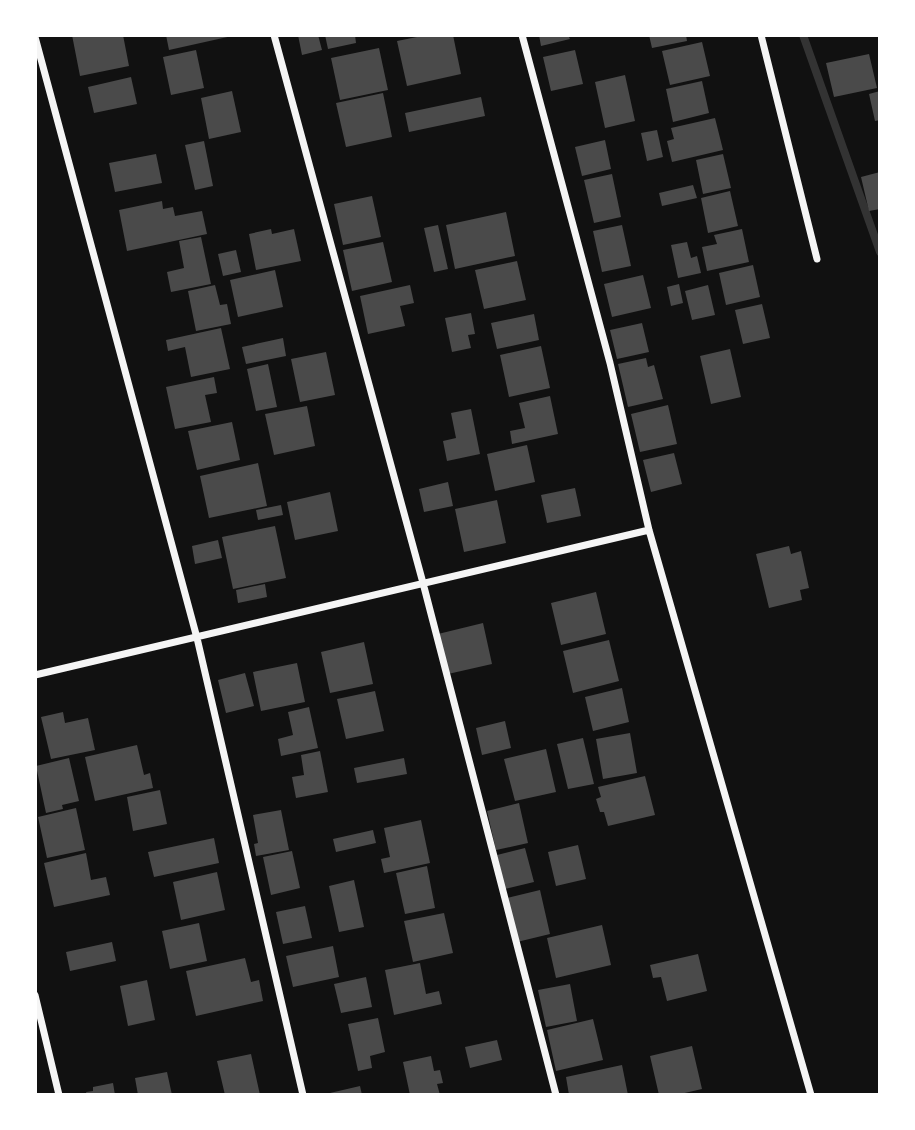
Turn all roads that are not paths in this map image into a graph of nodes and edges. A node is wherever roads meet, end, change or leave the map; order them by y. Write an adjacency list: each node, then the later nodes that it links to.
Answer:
1 (274, 35): 7 (street)
2 (522, 35): 6 (street)
3 (761, 35): 5 (street)
4 (35, 37): 8 (street)
5 (817, 258)
6 (649, 530): 7 (street); 14 (street)
7 (423, 583): 8 (street); 13 (street)
8 (197, 638): 9 (street); 12 (street)
9 (35, 675)
10 (35, 995): 11 (street)
11 (59, 1095)
12 (303, 1095)
13 (556, 1095)
14 (811, 1095)

